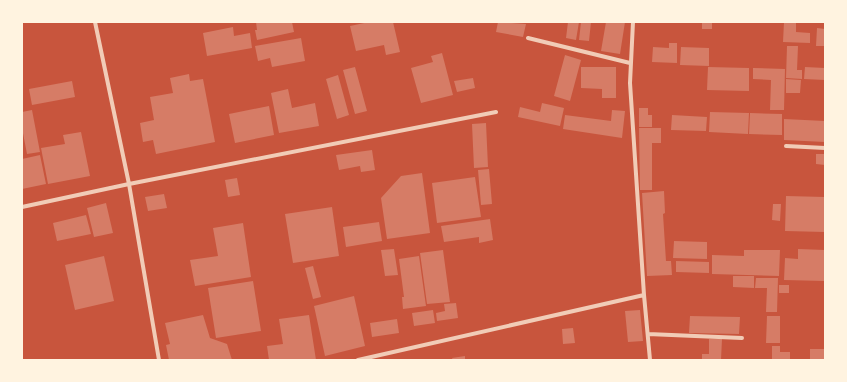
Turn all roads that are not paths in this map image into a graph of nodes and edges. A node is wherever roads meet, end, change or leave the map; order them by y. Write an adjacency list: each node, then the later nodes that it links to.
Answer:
1 (95, 22): 8 (street)
2 (633, 22): 4 (street)
3 (528, 38): 4 (street)
4 (630, 63): 10 (street)
5 (496, 112): 8 (street)
6 (786, 146): 7 (street)
7 (825, 148)
8 (129, 184): 9 (street); 13 (street)
9 (22, 208)
10 (644, 295): 11 (street); 14 (street)
11 (648, 334): 12 (street); 15 (street)
12 (742, 338)
13 (160, 360)
14 (358, 360)
15 (650, 360)

